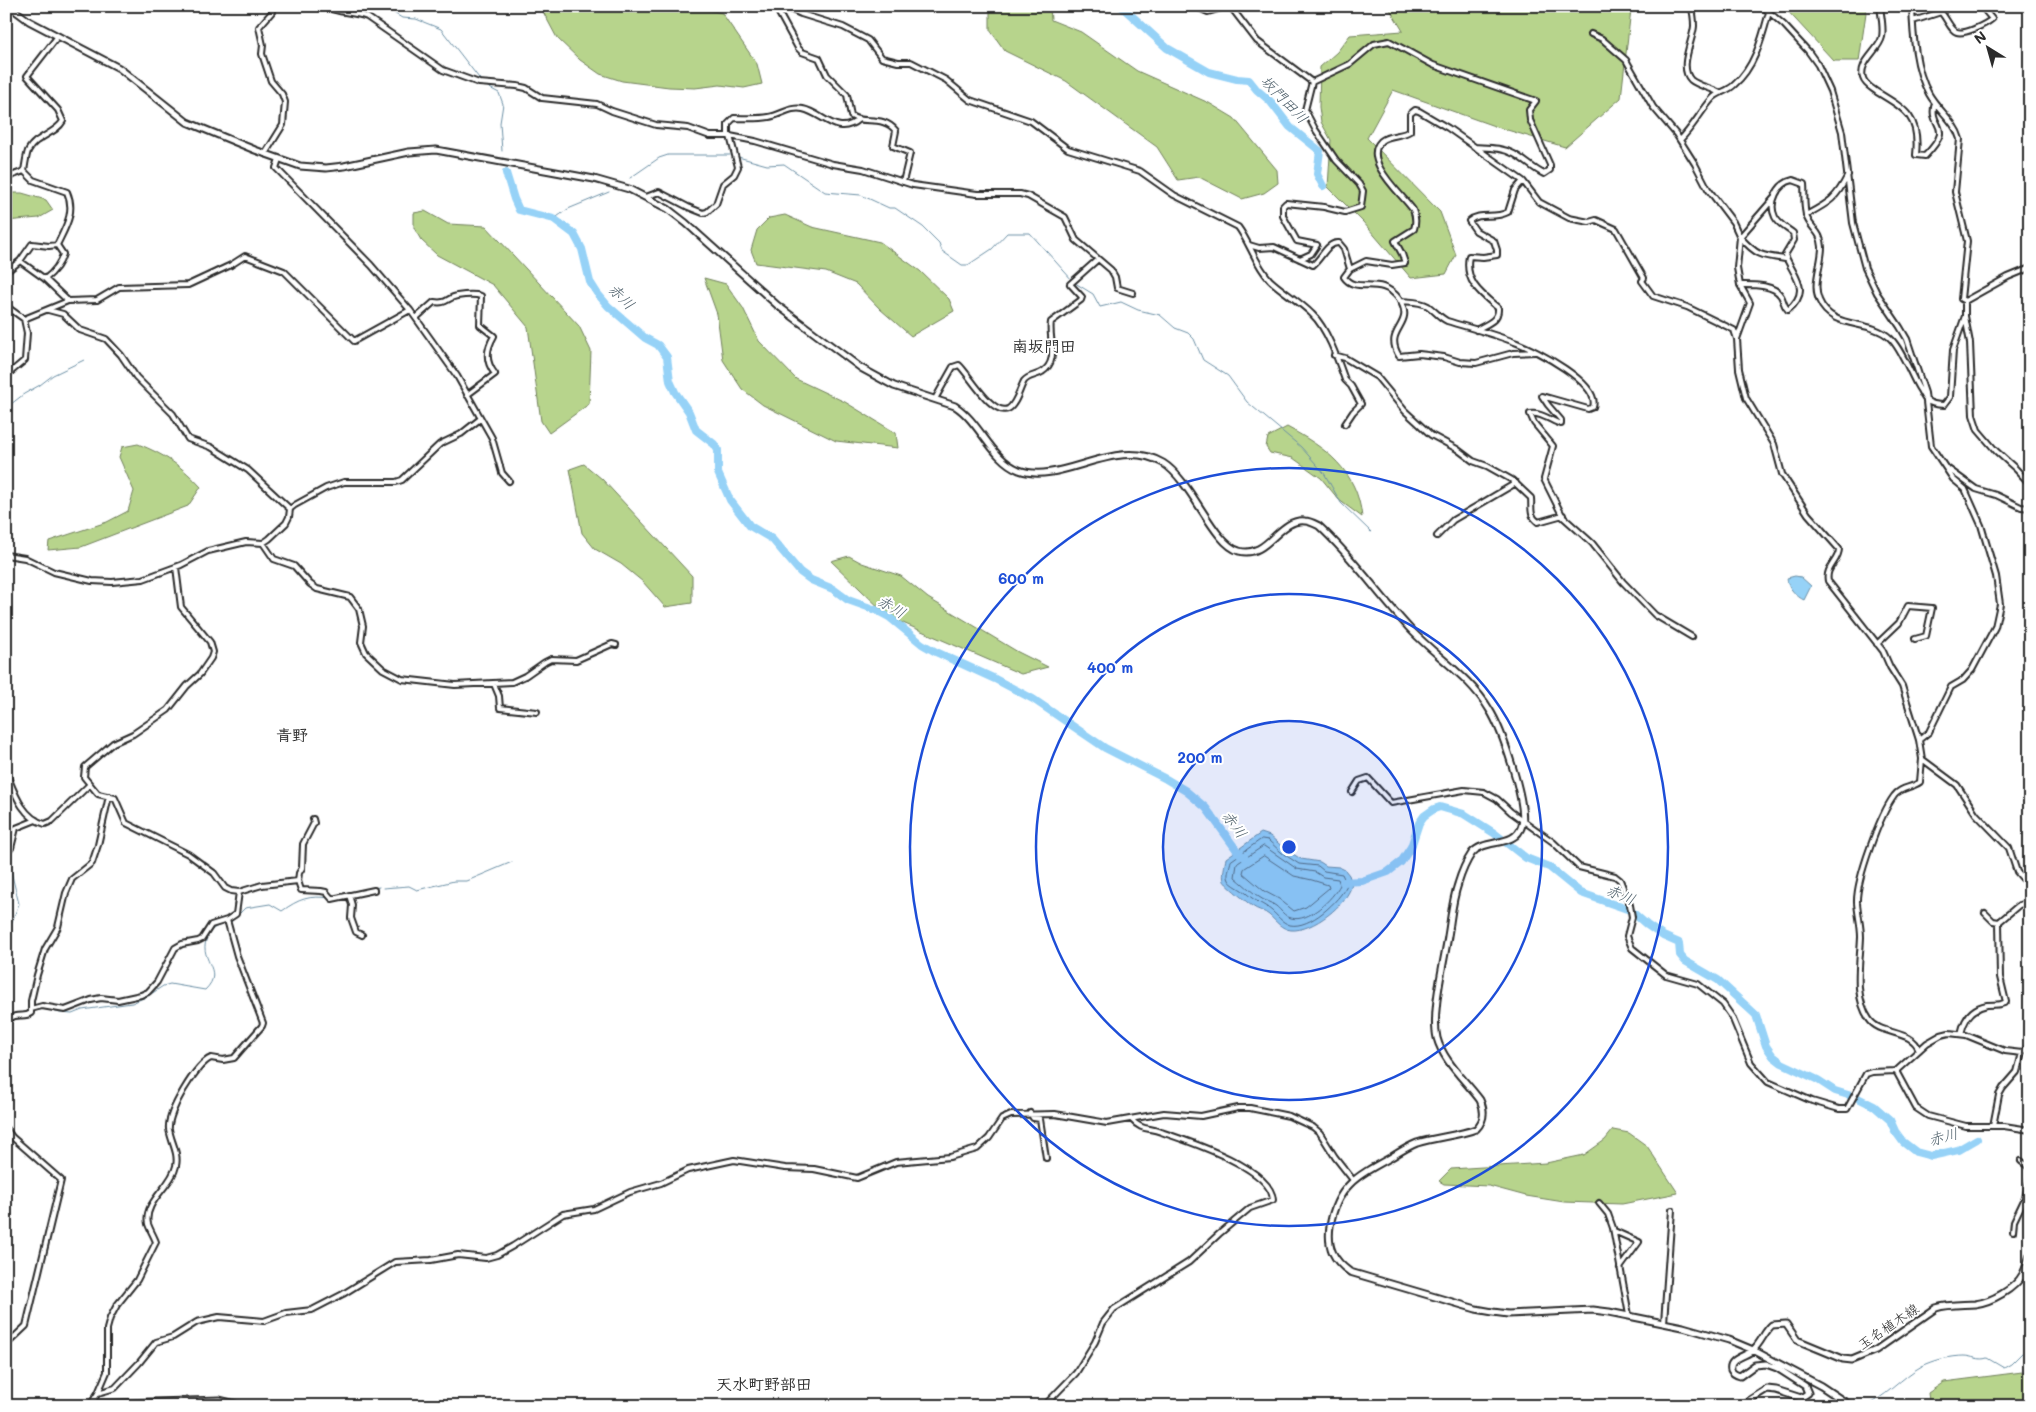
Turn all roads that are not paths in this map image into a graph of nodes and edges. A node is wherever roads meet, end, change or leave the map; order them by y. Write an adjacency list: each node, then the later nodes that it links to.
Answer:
1 (9, 6): 16 (street)
2 (272, 6): 24 (street)
3 (324, 6): 21 (street)
4 (775, 6): 20 (street)
5 (783, 6): 36 (street)
6 (1194, 6): 7 (street)
7 (1230, 6): 17 (street)
8 (1691, 6): 18 (street)
9 (1762, 6): 13 (street)
10 (1880, 6): 19 (street)
11 (1912, 6): 14 (street)
12 (1982, 6): 14 (street)
13 (1769, 12): 18 (street); 27 (street)
14 (1913, 21): 19 (street)
15 (1591, 34): 22 (street)
16 (58, 36): 24 (street); 26 (street)
17 (1312, 82): 23 (street); 37 (street)
18 (1720, 93): 22 (street)
19 (1935, 104): 47 (street)
20 (859, 119): 21 (street); 30 (street)
21 (729, 136): 30 (street); 32 (street)
22 (1680, 140): 34 (street)
23 (1474, 147): 29 (street); 42 (street)
24 (265, 154): 25 (street)
25 (279, 159): 32 (street); 52 (street)
26 (24, 170): 28 (street); 35 (street)
27 (1848, 174): 33 (street); 63 (street)
28 (6, 175)
29 (1523, 181): 56 (street); 57 (street)
30 (903, 182): 39 (street)
31 (1776, 196): 33 (street); 34 (street); 38 (street)
32 (646, 197): 62 (street)
33 (1806, 215): 63 (street)
34 (1740, 237): 38 (street); 45 (street)
35 (57, 245): 40 (street); 44 (street)
36 (1249, 245): 37 (street); 59 (street)
37 (1300, 259): 42 (street)
38 (1786, 259): 45 (street)
39 (1097, 260): 46 (street); 62 (street)
40 (20, 261): 43 (street); 44 (street)
41 (2030, 268): 47 (street)
42 (1350, 269): 49 (street)
43 (6, 272)
44 (45, 279): 48 (street)
45 (1740, 285): 57 (street)
46 (1133, 293)
47 (1966, 300): 53 (street)
48 (68, 301): 51 (street); 52 (street)
49 (1400, 301): 56 (street); 58 (street)
50 (7, 307): 55 (street)
51 (48, 310): 55 (street); 71 (street)
52 (410, 310): 54 (street)
53 (1965, 316): 63 (street); 69 (street)
54 (416, 318): 61 (street); 61 (street)
55 (24, 319): 60 (street)
56 (1476, 330): 58 (street)
57 (1737, 339): 79 (street)
58 (1535, 352): 72 (street)
59 (1334, 355): 65 (street); 68 (street)
60 (6, 376)
61 (467, 395): 64 (street)
62 (935, 399): 90 (street)
63 (1926, 400): 66 (street)
64 (480, 419): 67 (street); 71 (street)
65 (1346, 424)
66 (1945, 467): 70 (street); 83 (street)
67 (509, 481)
68 (1516, 483): 72 (street); 73 (street)
69 (2030, 484)
70 (2030, 508)
71 (290, 509): 74 (street)
72 (1563, 515): 77 (street)
73 (1437, 536)
74 (262, 543): 76 (street); 81 (street)
75 (6, 555): 76 (street)
76 (176, 567): 86 (street)
77 (1692, 637)
78 (1915, 639): 79 (street)
79 (1877, 644): 83 (street)
80 (616, 645): 81 (street)
81 (494, 684): 82 (street)
82 (537, 712)
83 (1919, 740): 84 (street)
84 (1922, 759): 94 (street); 107 (street)
85 (6, 772): 91 (street)
86 (89, 785): 88 (street); 91 (street)
87 (1352, 792): 90 (street)
88 (108, 796): 96 (street); 103 (street)
89 (313, 819): 93 (street)
90 (1522, 819): 109 (street); 119 (street)
91 (36, 820): 92 (street)
92 (7, 853)
93 (298, 881): 96 (street); 97 (street)
94 (2030, 887)
95 (374, 890): 97 (street)
96 (239, 892): 100 (street)
97 (349, 895): 102 (street)
98 (2030, 902): 101 (street)
99 (1985, 913): 101 (street)
100 (227, 920): 103 (street); 132 (street)
101 (1999, 922): 105 (street)
102 (362, 935)
103 (31, 1011): 104 (street)
104 (6, 1022)
105 (1961, 1034): 107 (street); 108 (street)
106 (2030, 1046): 108 (street)
107 (1919, 1050): 109 (street)
108 (2022, 1053): 112 (street)
109 (1896, 1071): 112 (street)
110 (1030, 1114): 111 (street); 115 (street); 132 (street)
111 (1131, 1119): 119 (street); 136 (street)
112 (1992, 1126): 114 (street)
113 (6, 1129): 130 (street)
114 (2030, 1130)
115 (1046, 1158)
116 (2021, 1161): 117 (street)
117 (2030, 1168)
118 (2030, 1177): 123 (street)
119 (1353, 1180): 128 (street)
120 (1599, 1203): 122 (street)
121 (1672, 1210): 129 (street)
122 (1614, 1231): 125 (street); 125 (street)
123 (2013, 1231)
124 (2030, 1256): 126 (street, 玉名植木線)
125 (1620, 1268): 128 (street)
126 (2023, 1275): 127 (street); 131 (street, 玉名植木線)
127 (2030, 1287)
128 (1629, 1315): 129 (street)
129 (1664, 1323): 131 (street)
130 (6, 1345)
131 (1753, 1350): 137 (street, 玉名植木線); 138 (street)
132 (98, 1392): 133 (street)
133 (91, 1404): 134 (street); 135 (street)
134 (82, 1406)
135 (244, 1406)
136 (1044, 1406)
137 (1740, 1406)
138 (1852, 1406)

